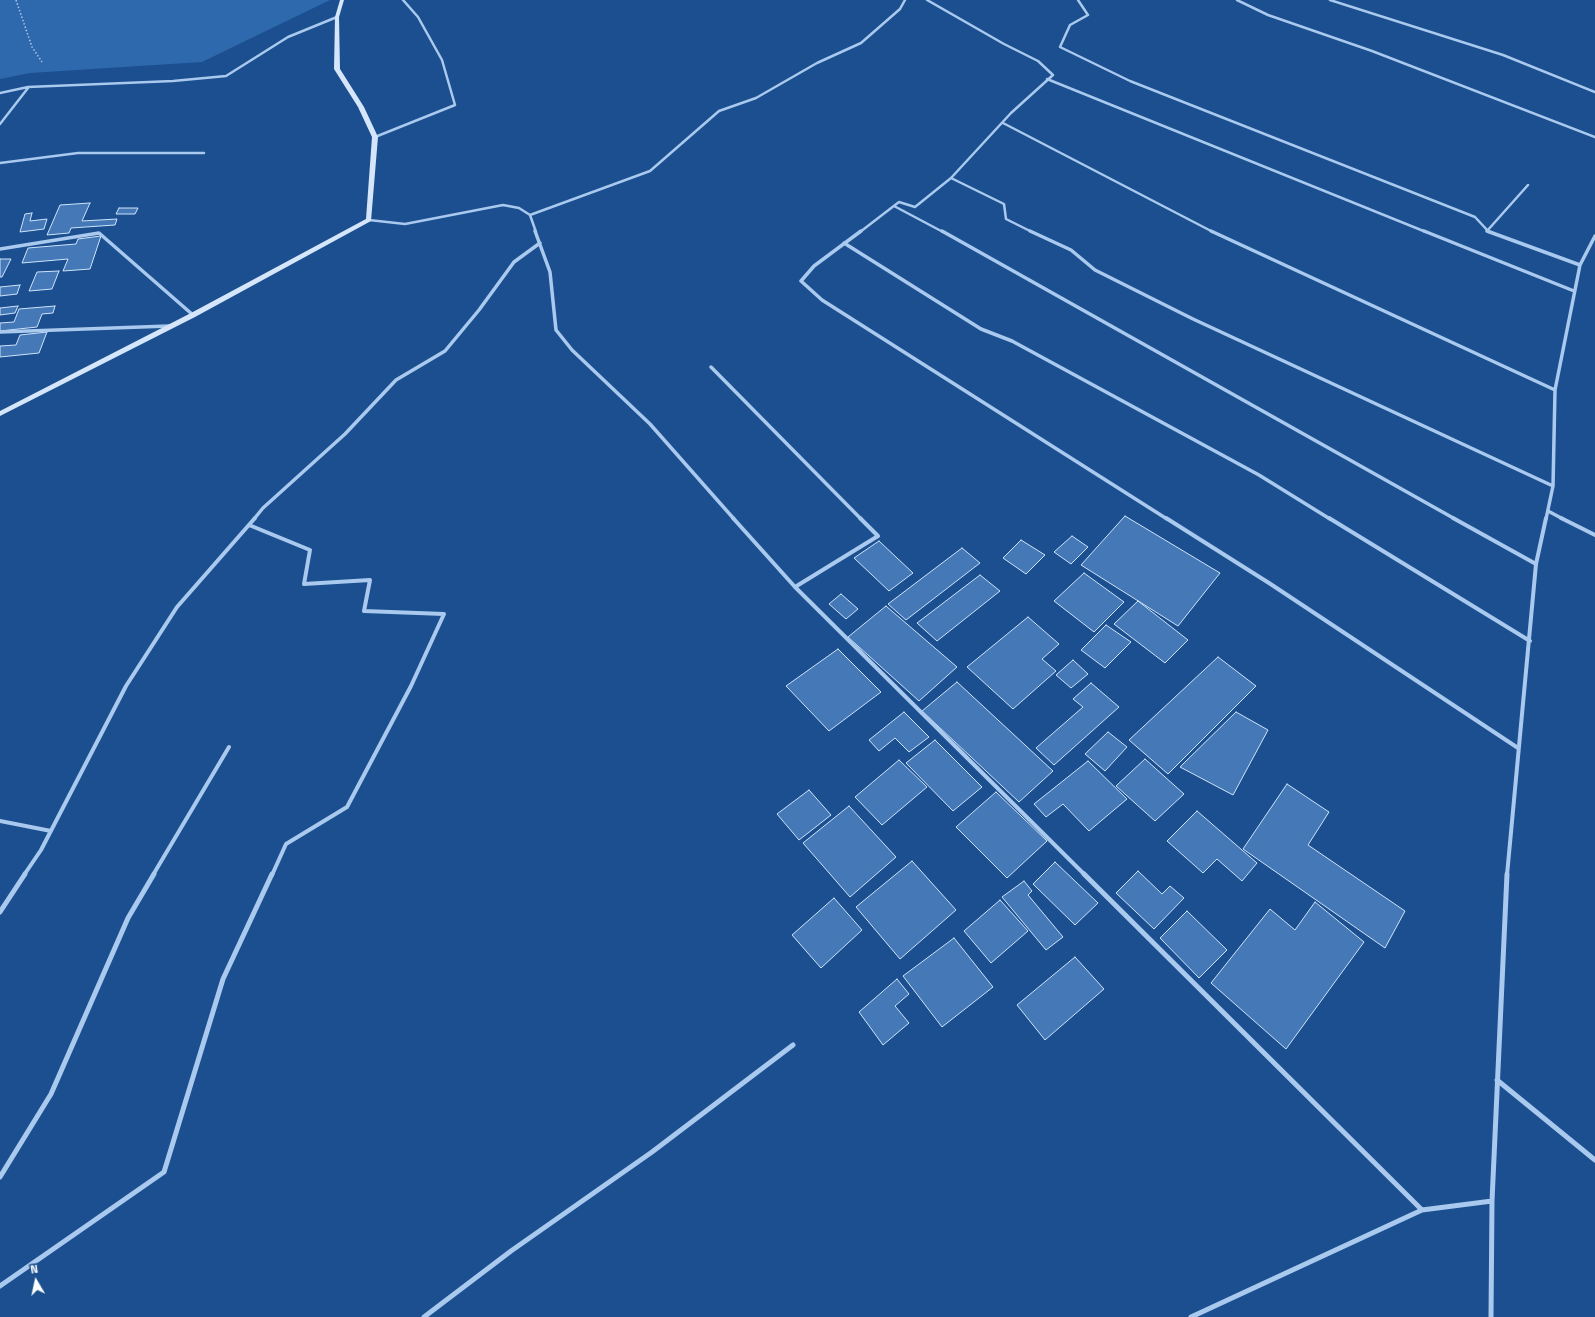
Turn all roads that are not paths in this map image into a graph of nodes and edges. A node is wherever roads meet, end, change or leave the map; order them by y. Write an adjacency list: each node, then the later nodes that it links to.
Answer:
1 (342, 0): 8 (main road)
2 (404, 0): 16 (street)
3 (906, 0): 23 (street)
4 (927, 0): 9 (street)
5 (1078, 0): 25 (street)
6 (1237, 0): 17 (street)
7 (1330, 0): 11 (street)
8 (337, 17): 10 (street); 16 (main road)
9 (1047, 79): 14 (street); 31 (street)
10 (28, 88): 12 (street); 13 (street)
11 (1595, 92)
12 (0, 93)
13 (1, 120): 15 (street)
14 (1003, 123): 20 (street); 36 (street)
15 (0, 124)
16 (375, 136): 24 (main road)
17 (1595, 136)
18 (204, 153): 19 (street)
19 (0, 163)
20 (951, 178): 22 (street); 38 (street)
21 (1528, 185): 25 (street)
22 (894, 206): 28 (street); 42 (street)
23 (530, 215): 24 (street); 27 (street)
24 (369, 220): 32 (main road)
25 (1486, 232): 30 (street)
26 (1595, 236): 30 (street)
27 (540, 243): 40 (street); 43 (street)
28 (844, 243): 44 (street); 46 (street)
29 (0, 249): 32 (street)
30 (1580, 265): 31 (street)
31 (1574, 291): 36 (street)
32 (193, 315): 33 (main road)
33 (171, 326): 34 (street); 37 (main road)
34 (0, 332)
35 (710, 366): 43 (street)
36 (1555, 390): 38 (street)
37 (0, 414)
38 (1553, 486): 39 (street)
39 (1548, 511): 41 (street); 42 (street)
40 (249, 525): 48 (street); 56 (street)
41 (1595, 535)
42 (1536, 564): 44 (street)
43 (795, 587): 55 (street)
44 (1530, 641): 46 (street)
45 (229, 747): 53 (street)
46 (1518, 748): 51 (street)
47 (0, 821): 48 (street)
48 (51, 831): 49 (street)
49 (0, 912)
50 (793, 1045): 57 (street)
51 (1497, 1080): 52 (street); 54 (street)
52 (1595, 1160)
53 (0, 1177)
54 (1492, 1201): 55 (street); 59 (street)
55 (1422, 1210): 58 (street)
56 (0, 1286)
57 (424, 1317)
58 (1190, 1317)
59 (1491, 1317)

